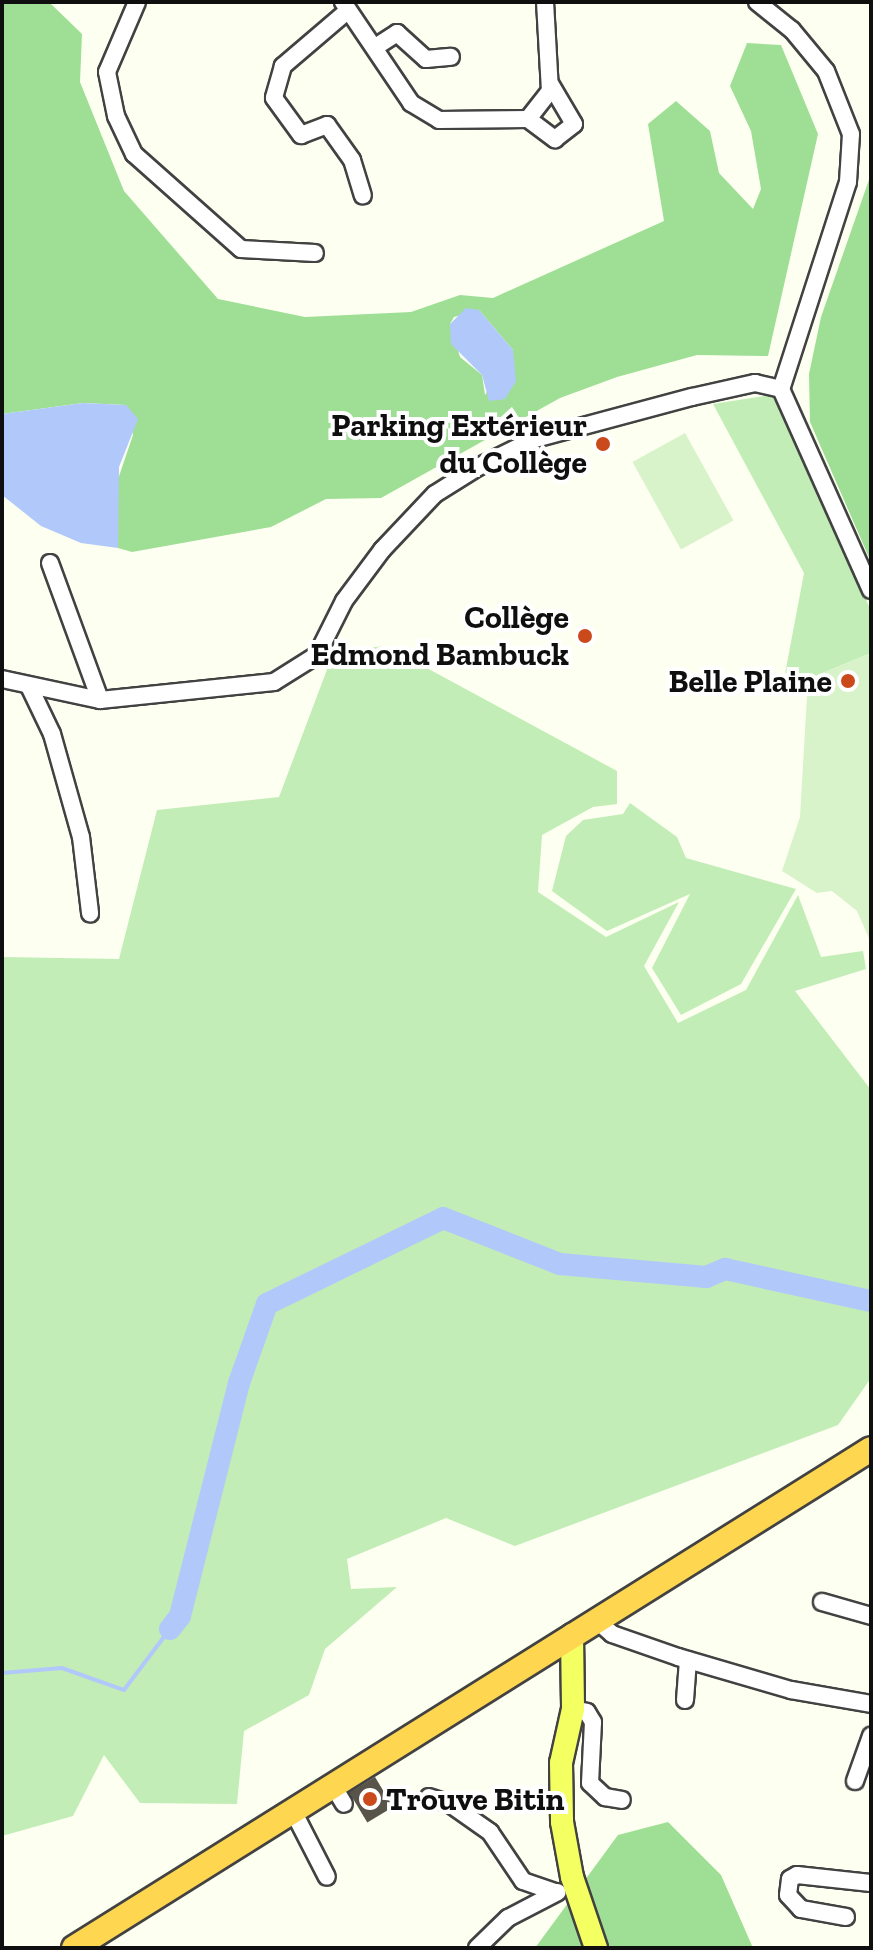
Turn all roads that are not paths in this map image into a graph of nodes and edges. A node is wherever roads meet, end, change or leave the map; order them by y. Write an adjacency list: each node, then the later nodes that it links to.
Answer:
1 (137, 2): 10 (street)
2 (545, 2): 7 (street)
3 (757, 2): 11 (street)
4 (344, 7): 5 (street); 9 (street)
5 (377, 46): 6 (street); 8 (street)
6 (451, 57)
7 (551, 85): 8 (street); 8 (street)
8 (528, 119)
9 (363, 195)
10 (315, 253)
11 (781, 389): 13 (street); 16 (street)
12 (50, 563): 16 (street)
13 (871, 590)
14 (2, 679): 15 (street)
15 (29, 686): 16 (street); 17 (street)
16 (100, 700)
17 (90, 913)
18 (871, 1449): 21 (highway)
19 (822, 1602): 20 (street)
20 (871, 1616)
21 (596, 1620): 22 (highway); 23 (street)
22 (572, 1635): 26 (main road); 31 (highway)
23 (688, 1660): 24 (street); 25 (street)
24 (685, 1700)
25 (871, 1704)
26 (573, 1709): 30 (street); 34 (main road)
27 (871, 1736): 28 (street)
28 (855, 1781)
29 (429, 1797): 34 (street)
30 (622, 1800)
31 (292, 1809): 32 (street); 36 (highway)
32 (327, 1877)
33 (871, 1883): 35 (street)
34 (565, 1890): 38 (street); 39 (main road)
35 (846, 1917)
36 (98, 1941): 37 (highway)
37 (74, 1948)
38 (477, 1948)
39 (596, 1948)

